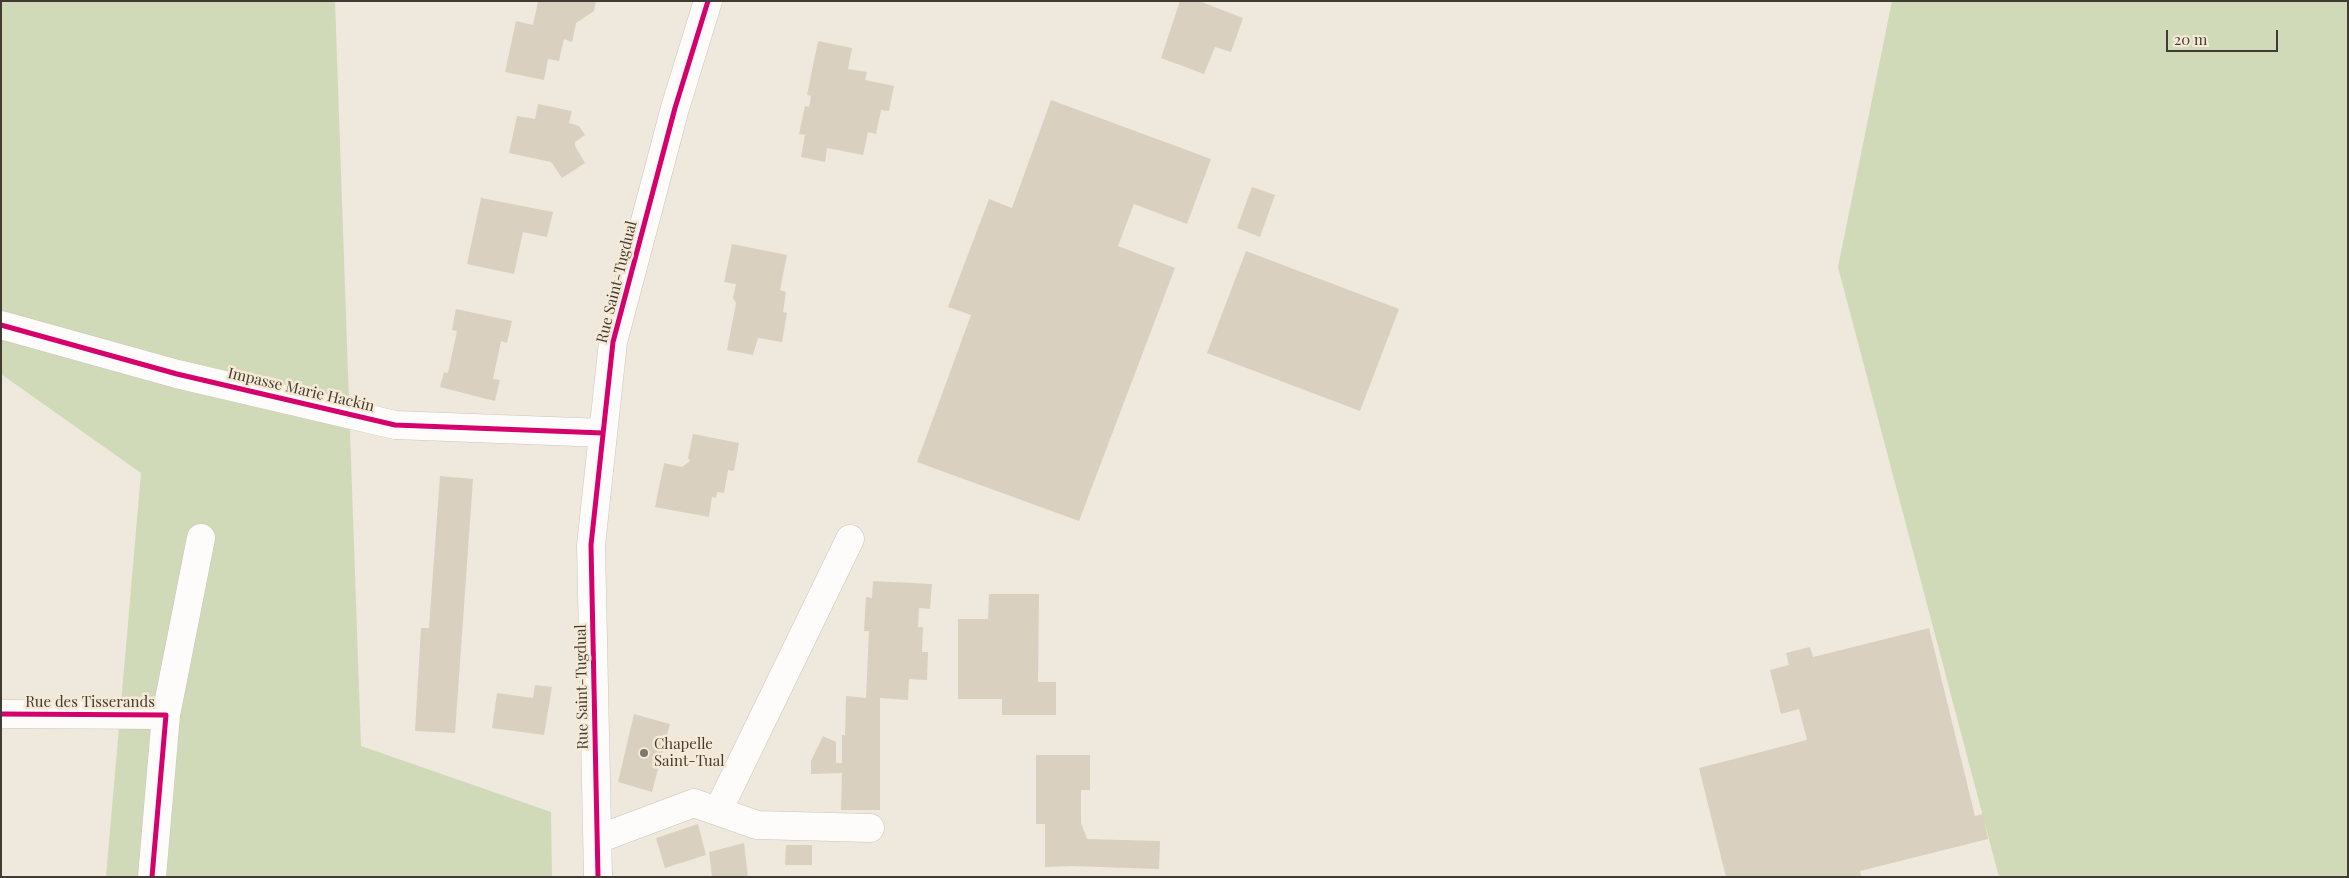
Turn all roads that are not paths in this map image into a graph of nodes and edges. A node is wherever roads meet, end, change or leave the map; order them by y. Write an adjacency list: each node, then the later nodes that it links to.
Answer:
1 (708, 1): 3 (street, Rue Saint-Tugdual)
2 (1, 325): 3 (street, Impasse Marie Hackin)
3 (603, 433): 10 (street, Rue Saint-Tugdual)
4 (201, 538): 7 (street)
5 (850, 539): 8 (street)
6 (1, 714): 7 (street, Rue des Tisserands)
7 (166, 715): 11 (street, Rue des Tisserands)
8 (718, 811): 9 (street); 10 (street)
9 (870, 828)
10 (598, 840): 12 (street, Rue Saint-Tugdual)
11 (152, 877)
12 (598, 877)

